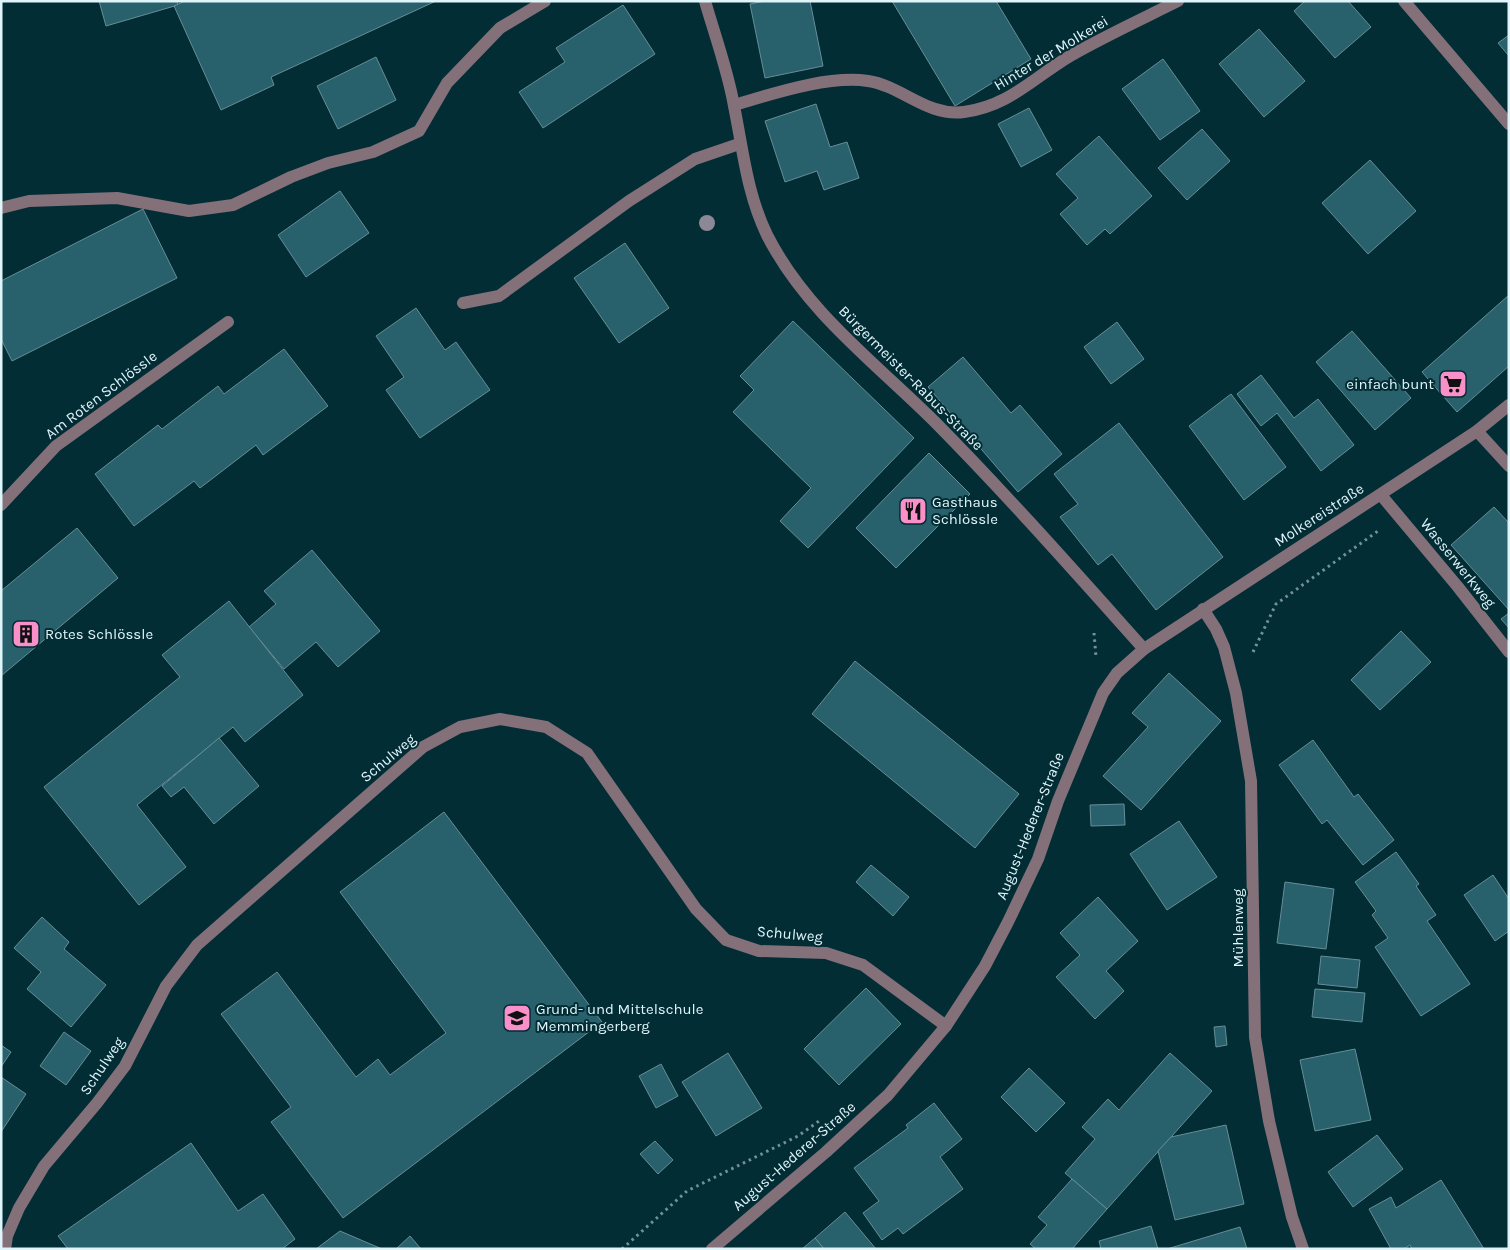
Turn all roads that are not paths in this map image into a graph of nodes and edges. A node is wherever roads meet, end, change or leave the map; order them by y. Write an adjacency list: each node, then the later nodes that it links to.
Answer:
1 (544, 1): 8 (street)
2 (705, 1): 5 (street, Bürgermeister-Rabus-Straße)
3 (1178, 1): 5 (street, Hinter der Molkerei)
4 (1404, 1): 6 (street)
5 (734, 105): 7 (street, Bürgermeister-Rabus-Straße)
6 (1509, 124)
7 (739, 144): 9 (street); 17 (street, Bürgermeister-Rabus-Straße)
8 (1, 208)
9 (463, 303)
10 (228, 322): 15 (street, Am Roten Schlössle)
11 (1509, 406): 12 (street, Molkereistraße)
12 (1477, 431): 13 (street); 14 (street, Molkereistraße)
13 (1509, 466)
14 (1381, 495): 16 (street, Molkereistraße); 18 (street, Wasserwerkweg)
15 (1, 504)
16 (1203, 609): 17 (street, Molkereistraße); 22 (street, Mühlenweg)
17 (1144, 649): 19 (street, August-Hederer-Straße)
18 (1509, 652)
19 (946, 1026): 20 (street, Schulweg); 21 (street, August-Hederer-Straße)
20 (5, 1249)
21 (712, 1249)
22 (1303, 1249)

